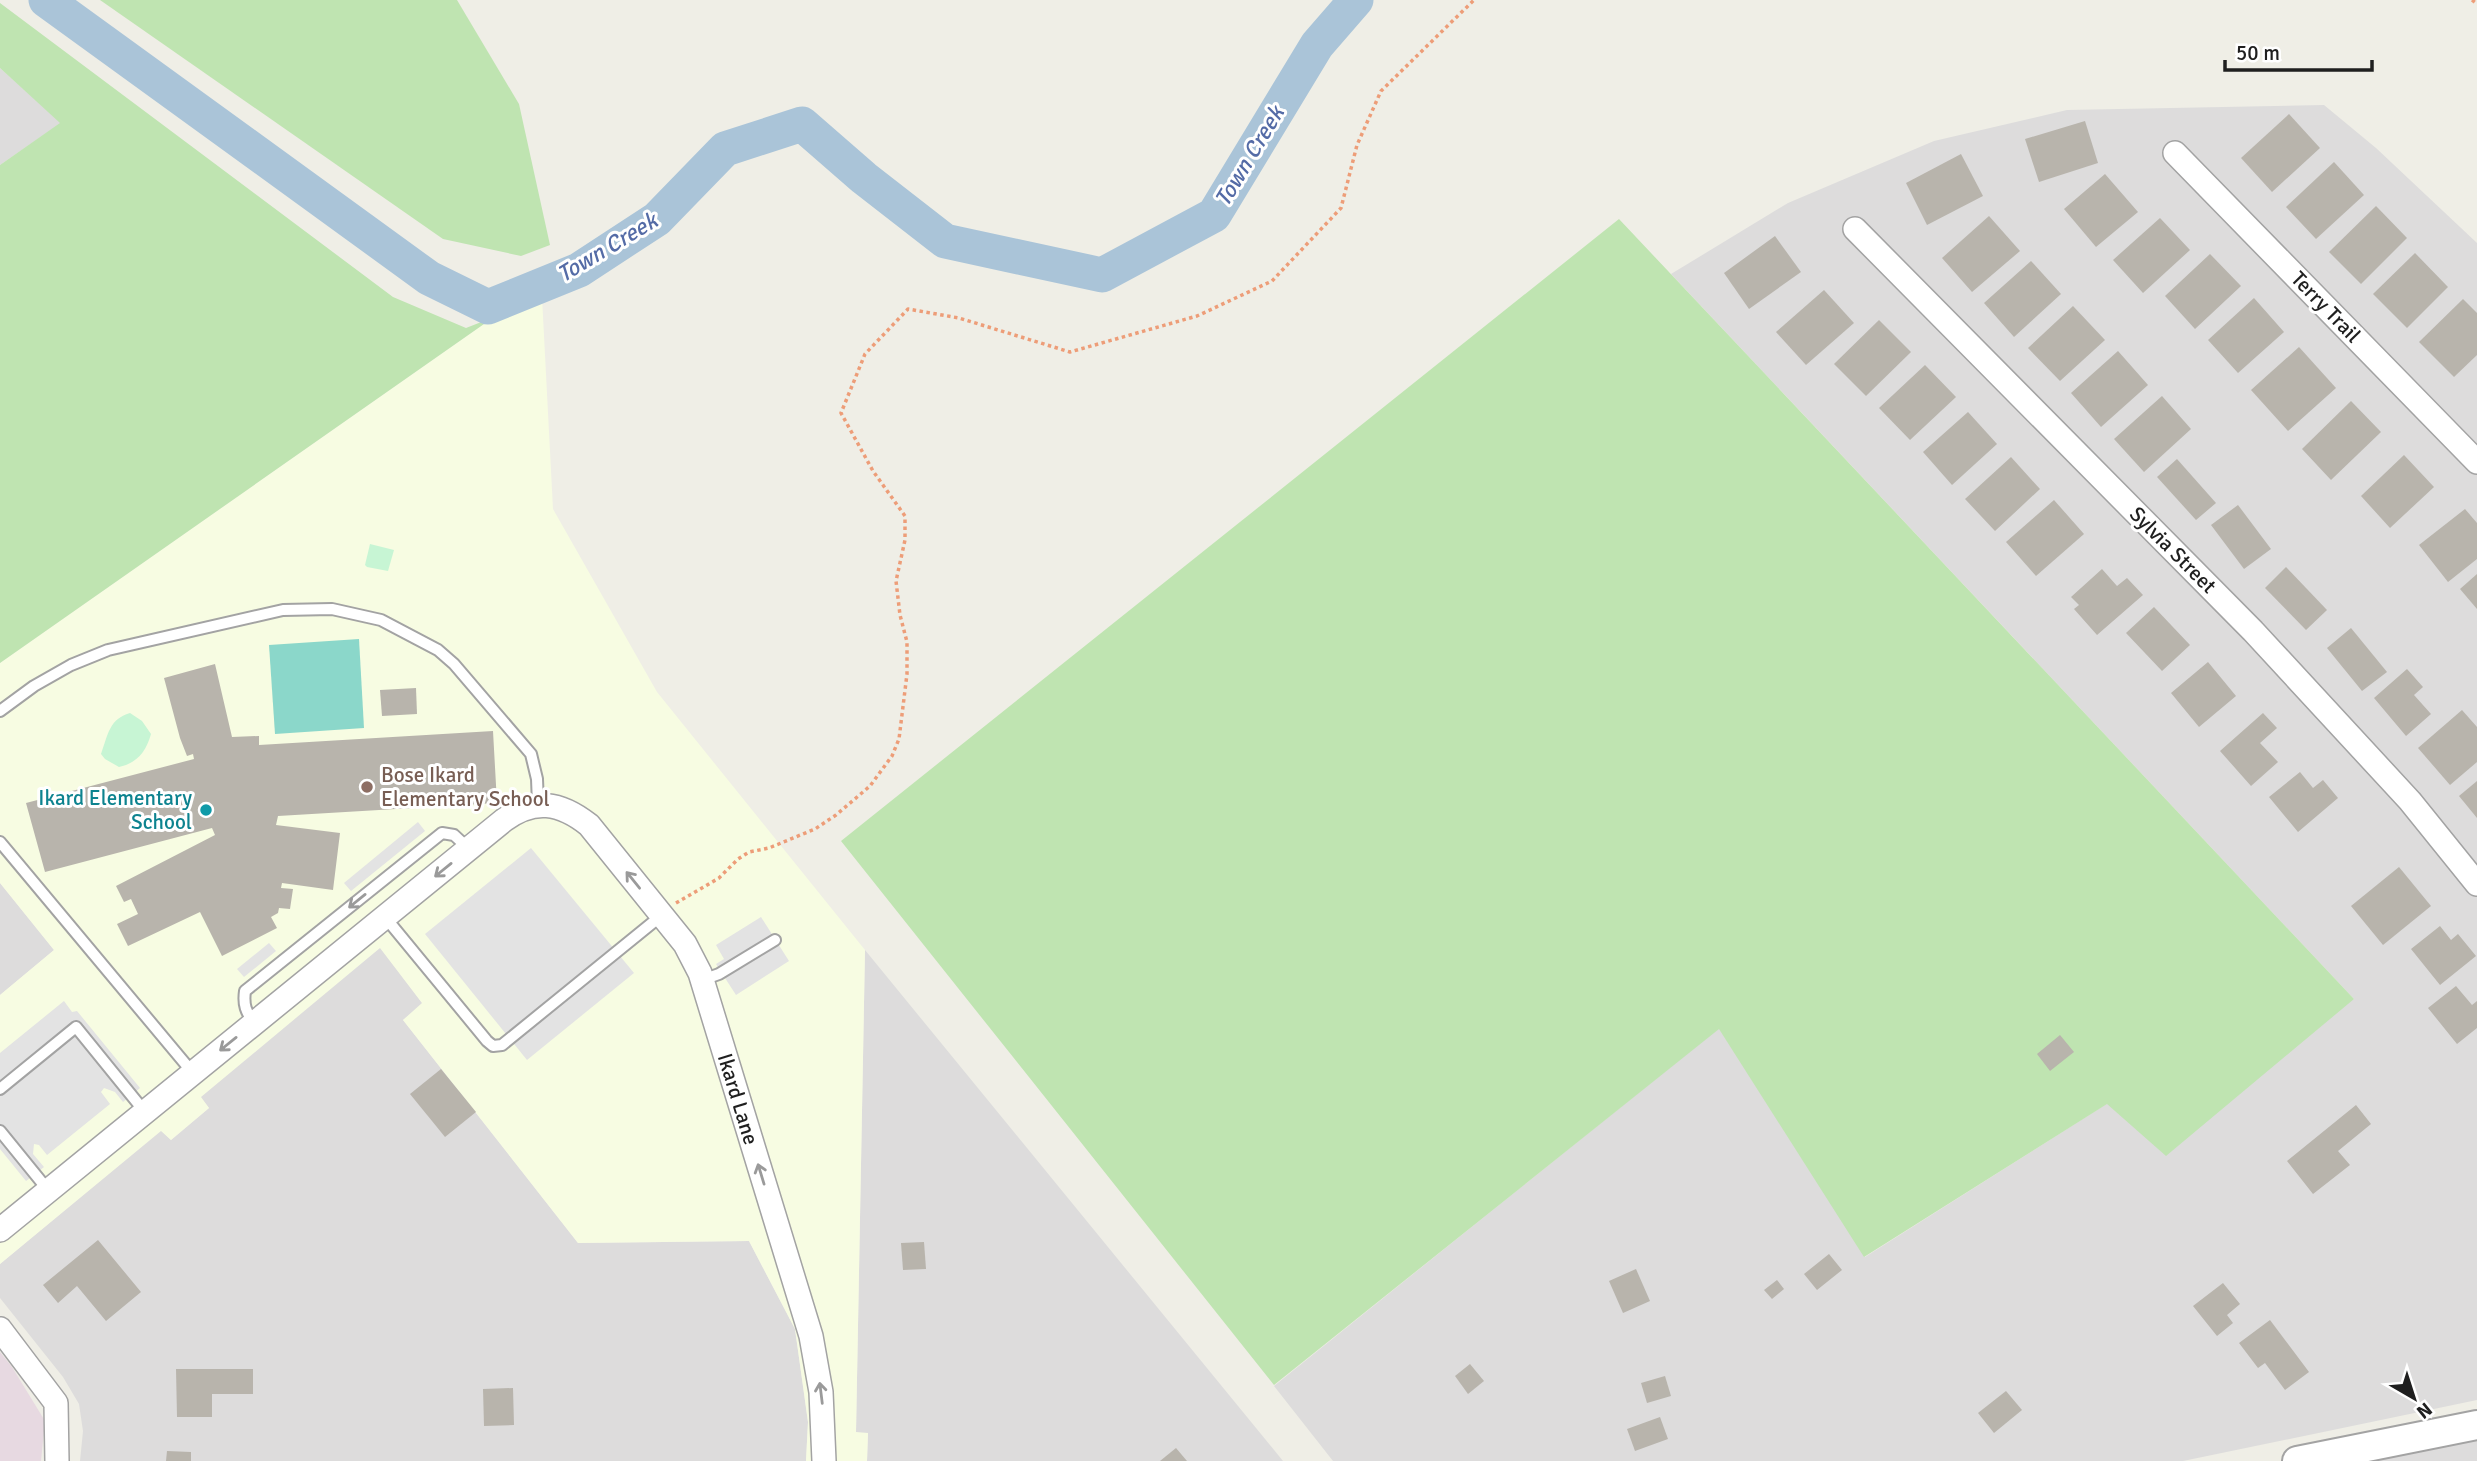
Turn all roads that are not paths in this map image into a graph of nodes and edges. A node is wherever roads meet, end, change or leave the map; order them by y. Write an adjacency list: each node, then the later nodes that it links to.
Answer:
1 (2175, 153): 3 (street, Terry Trail)
2 (1855, 229): 8 (street, Sylvia Street)
3 (2477, 461)
4 (0, 711): 5 (lane)
5 (538, 804): 7 (street); 9 (street, Ikard Lane, one-way to 5)
6 (0, 842): 14 (lane)
7 (469, 849): 10 (street, one-way to 10); 13 (lane, one-way to 13)
8 (2477, 884)
9 (662, 915): 10 (lane); 12 (street, Ikard Lane)
10 (385, 917): 13 (street)
11 (775, 940): 12 (lane)
12 (702, 980): 23 (street, Ikard Lane, one-way to 12)
13 (254, 1023): 14 (street, one-way to 14)
14 (192, 1073): 16 (street)
15 (0, 1089): 16 (lane)
16 (145, 1112): 18 (street)
17 (0, 1131): 18 (lane)
18 (48, 1191): 19 (street)
19 (0, 1230)
20 (0, 1329): 22 (street)
21 (2477, 1425): 24 (street)
22 (57, 1461)
23 (824, 1461)
24 (2297, 1461)

